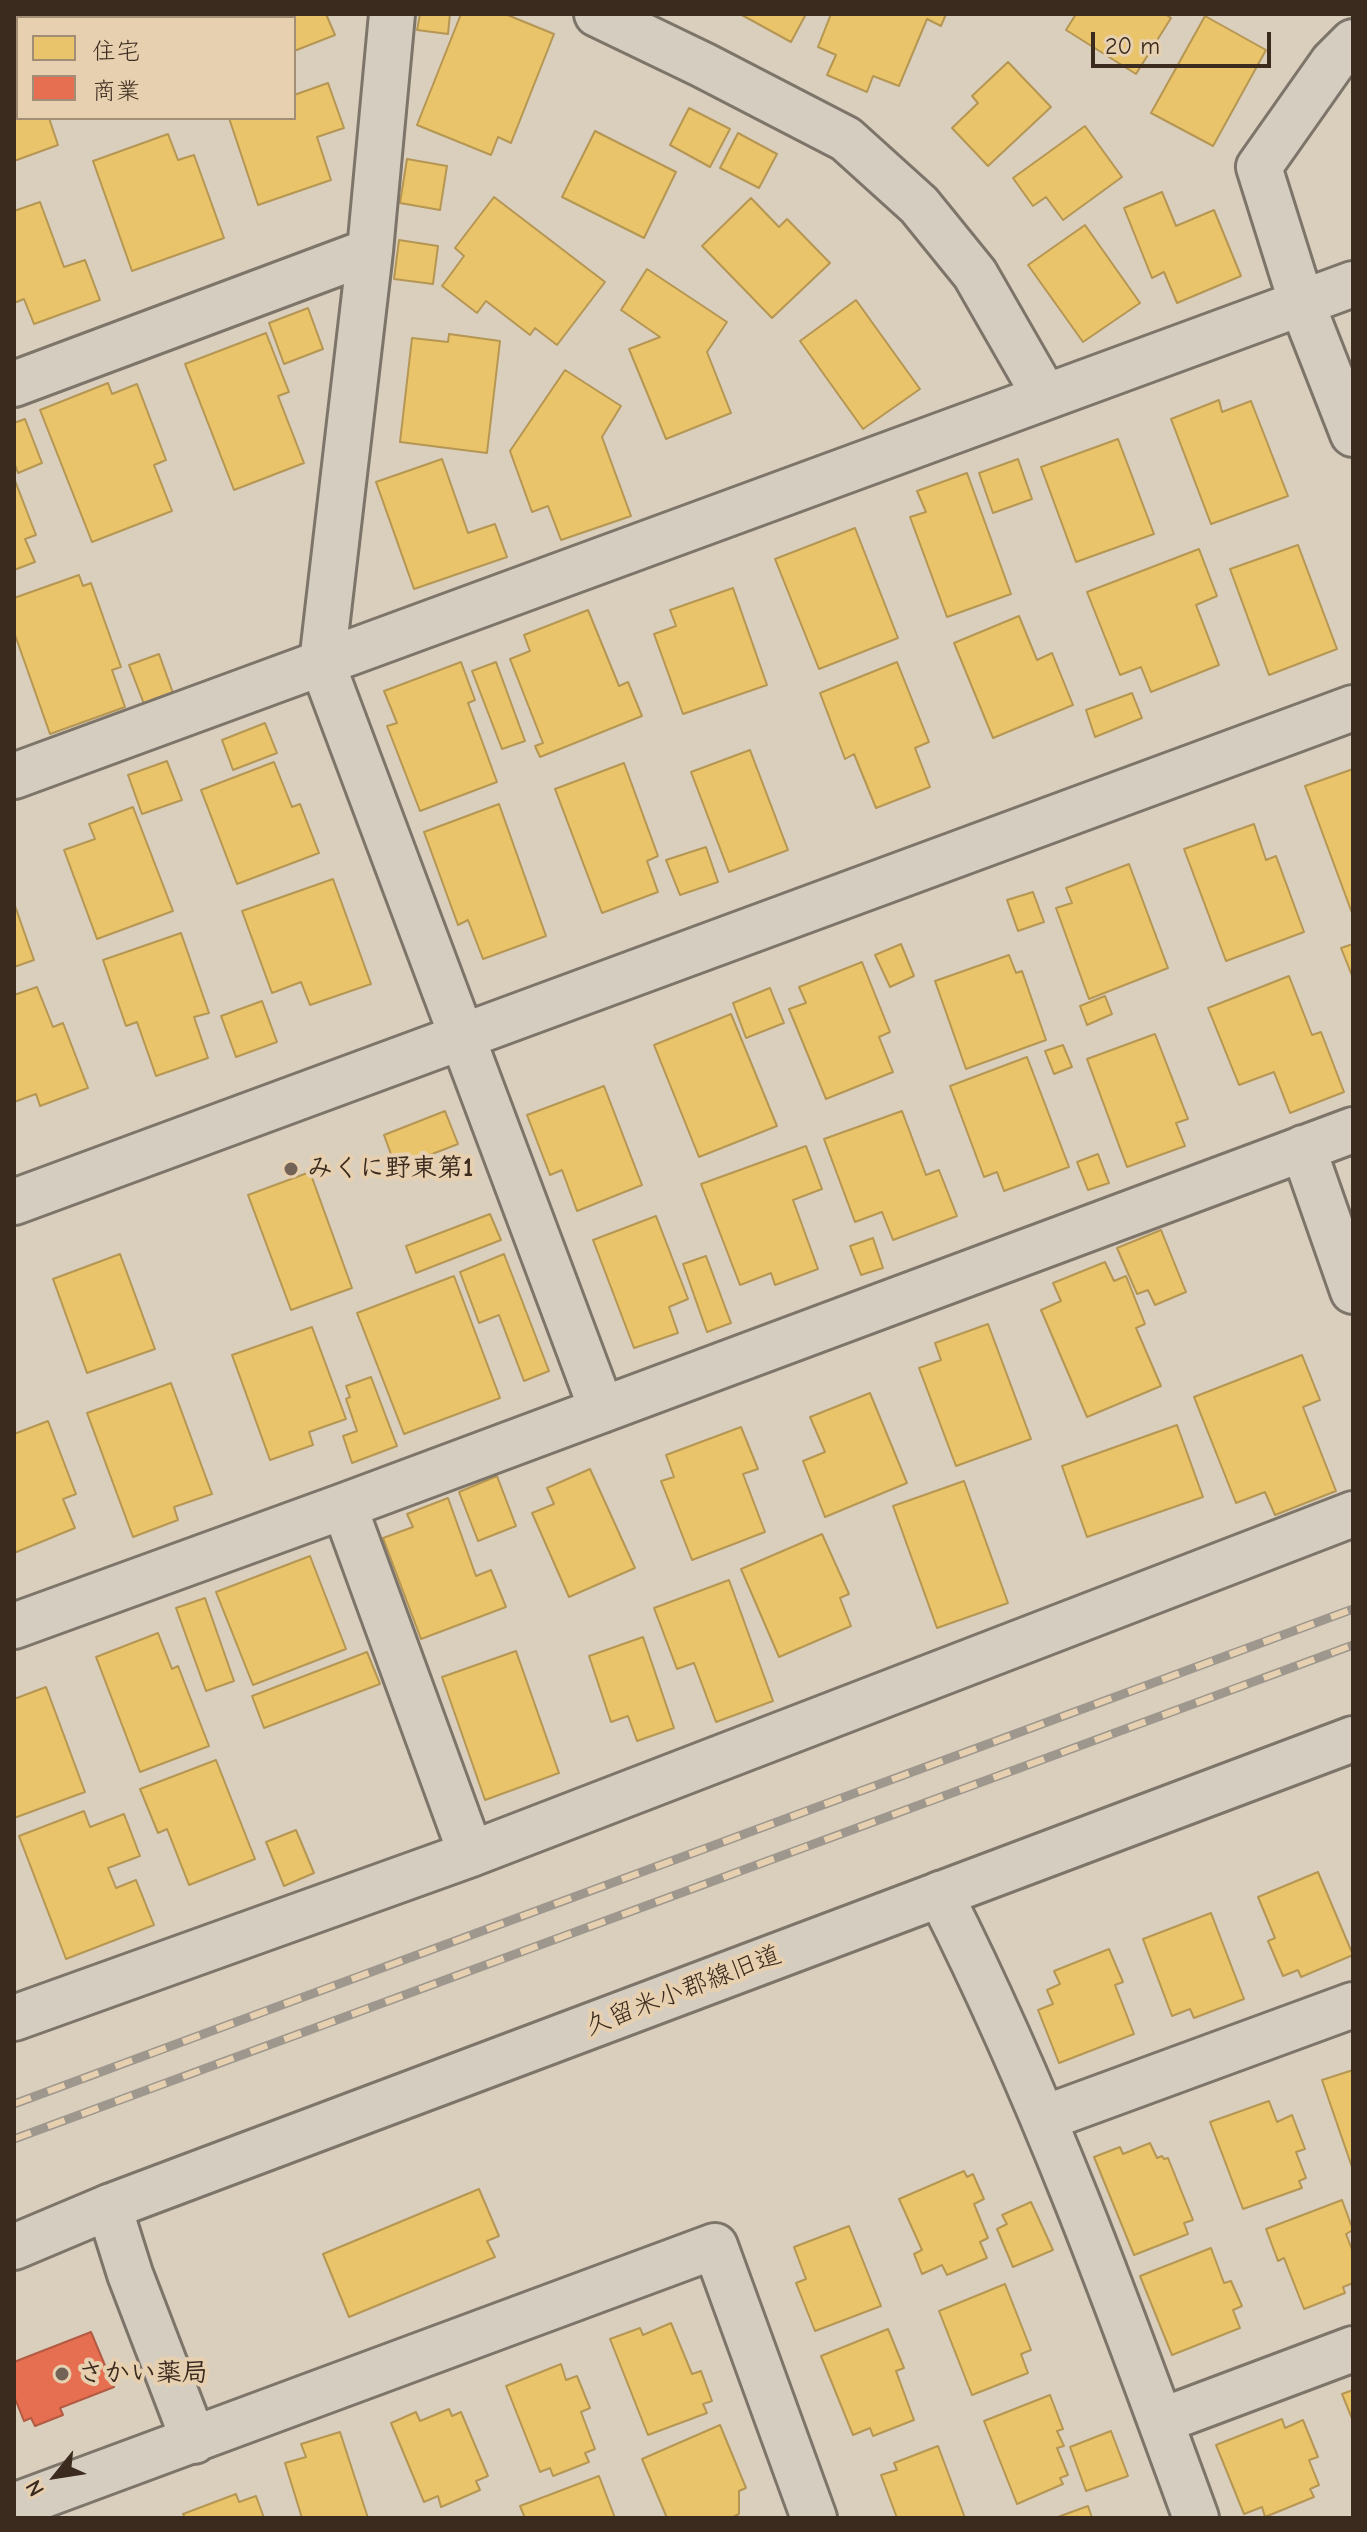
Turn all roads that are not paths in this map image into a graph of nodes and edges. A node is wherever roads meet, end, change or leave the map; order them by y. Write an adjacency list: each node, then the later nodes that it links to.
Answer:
1 (392, 14): 4 (street)
2 (597, 14): 8 (street)
3 (1353, 42): 6 (street)
4 (370, 251): 7 (street); 10 (street)
5 (1353, 284): 6 (street)
6 (1302, 304): 8 (street); 9 (street)
7 (14, 384)
8 (1045, 396): 10 (street)
9 (1353, 434)
10 (322, 663): 12 (street); 13 (street)
11 (1353, 708): 13 (street)
12 (14, 776)
13 (462, 1037): 16 (street); 18 (street)
14 (1353, 1130): 15 (street)
15 (1303, 1148): 17 (street); 18 (street)
16 (14, 1202)
17 (1353, 1291)
18 (602, 1410): 19 (street)
19 (344, 1506): 21 (street); 23 (street)
20 (1353, 1514): 23 (street)
21 (14, 1626)
22 (1353, 1739): 24 (street, 久留米小郡線旧道)
23 (471, 1854): 26 (street)
24 (940, 1894): 27 (street); 28 (street, 久留米小郡線旧道)
25 (1353, 2005): 27 (street)
26 (14, 2018)
27 (1045, 2118): 31 (street)
28 (109, 2207): 29 (street, 久留米小郡線旧道); 32 (street)
29 (14, 2247)
30 (1353, 2349): 31 (street)
31 (1161, 2421): 35 (street)
32 (194, 2441): 33 (street); 34 (street)
33 (14, 2506)
34 (814, 2518)
35 (1196, 2518)

